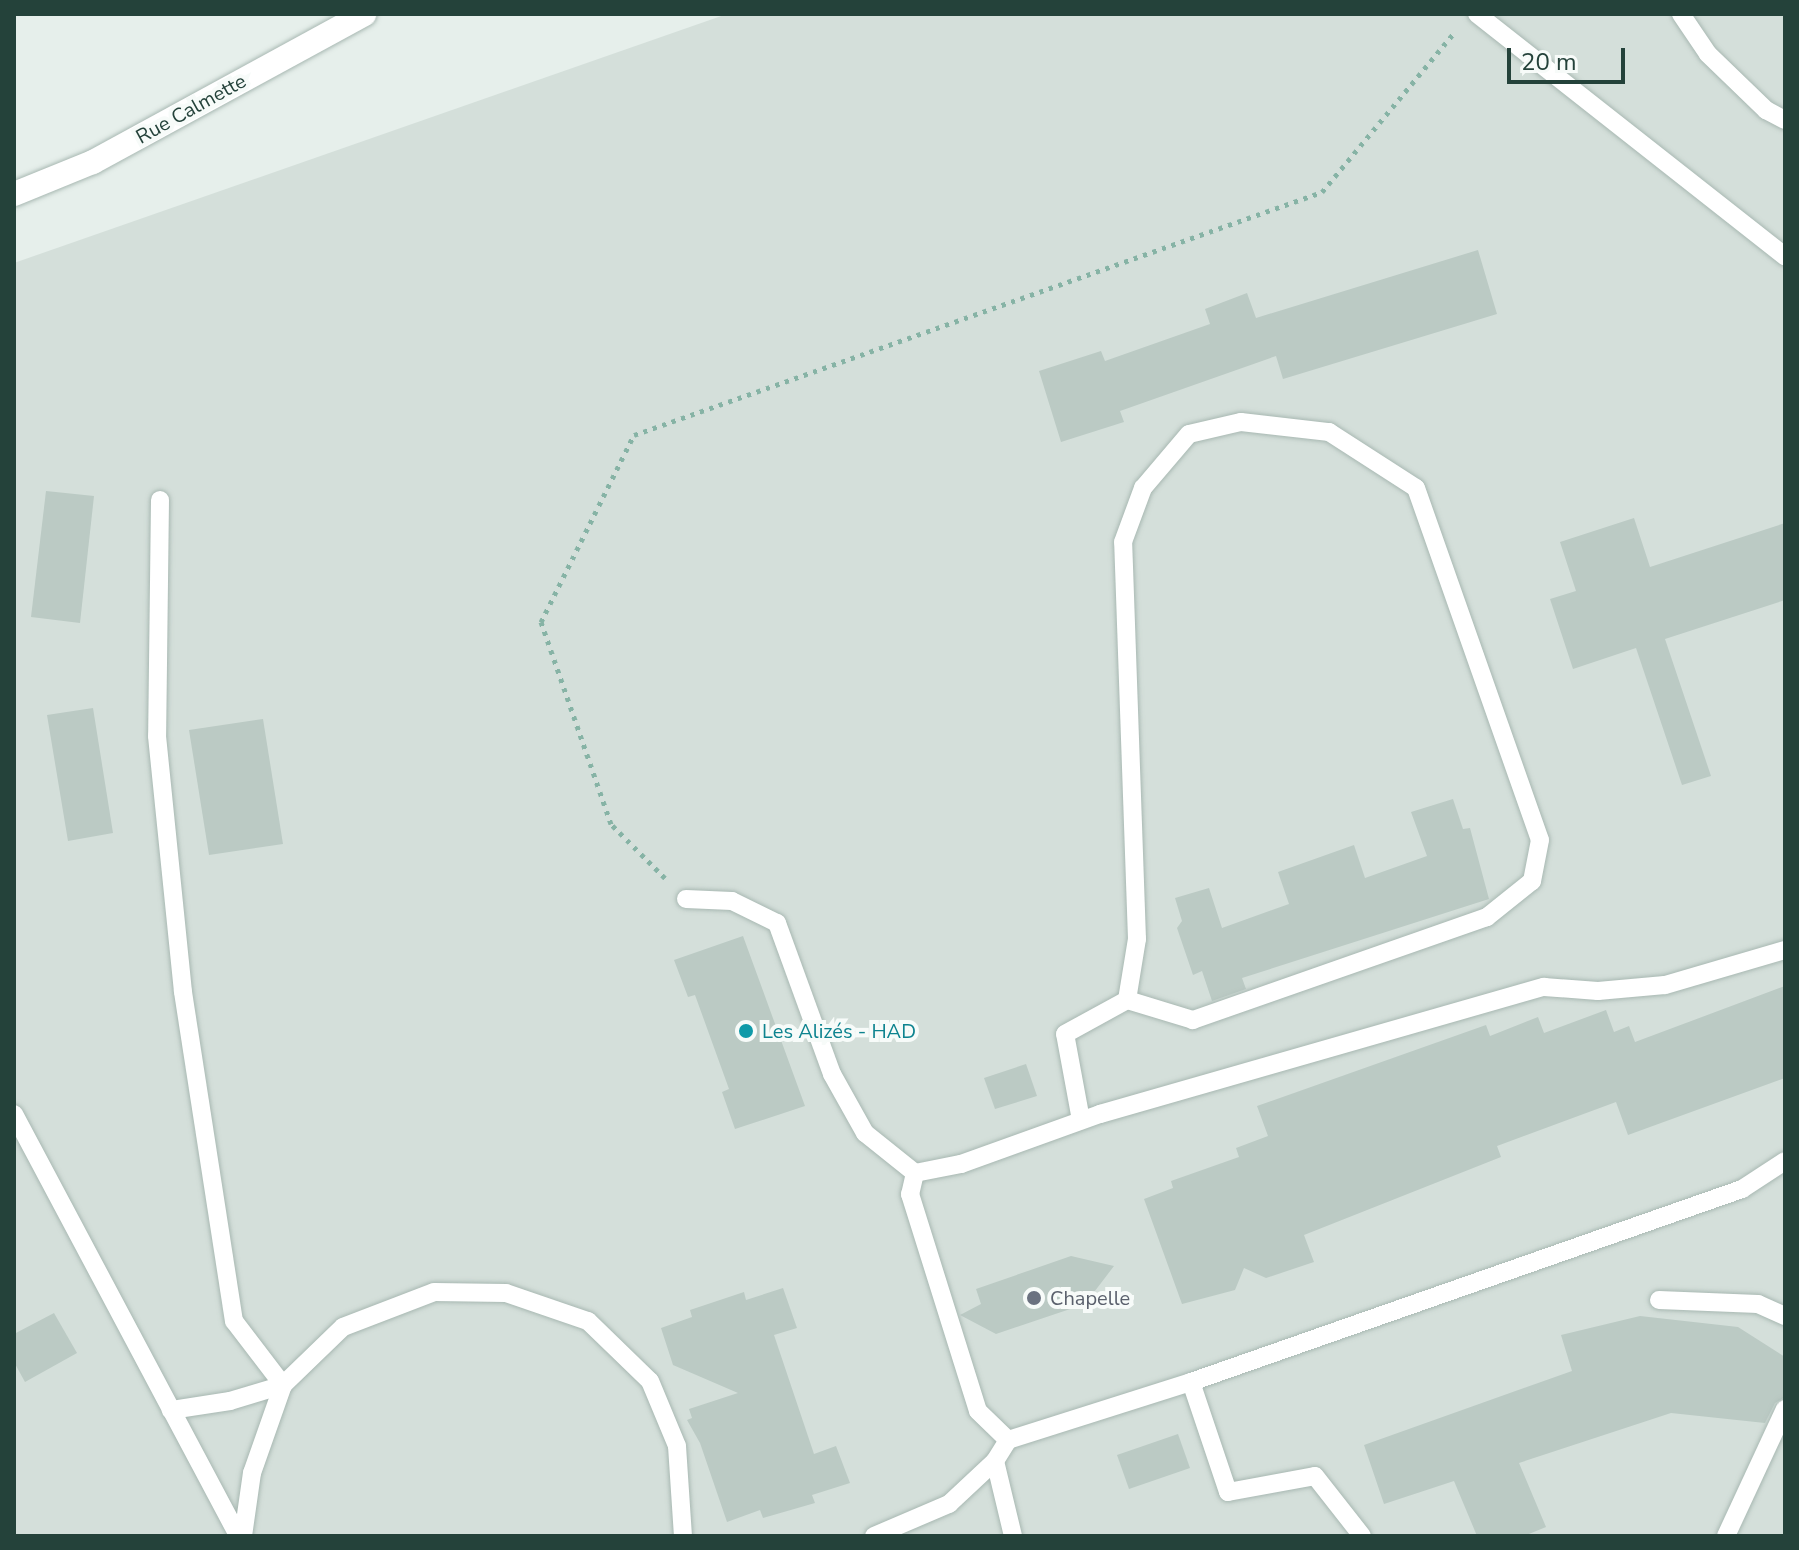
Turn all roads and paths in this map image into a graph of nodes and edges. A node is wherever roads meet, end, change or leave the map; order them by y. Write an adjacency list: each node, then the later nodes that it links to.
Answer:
1 (364, 14): 6 (street, Rue Calmette)
2 (1477, 14): 7 (lane)
3 (1681, 14): 5 (lane)
4 (1461, 26): 9 (path)
5 (1785, 120)
6 (14, 194)
7 (1781, 245)
8 (160, 500): 19 (lane)
9 (686, 899): 15 (lane)
10 (1785, 950): 13 (lane)
11 (1127, 1000): 11 (lane); 13 (lane)
12 (14, 1114): 21 (lane)
13 (1081, 1120): 15 (lane)
14 (1785, 1161): 18 (lane)
15 (915, 1173): 22 (lane)
16 (1659, 1300): 17 (lane)
17 (1785, 1316)
18 (1191, 1382): 22 (lane); 28 (lane)
19 (283, 1385): 21 (lane); 24 (lane); 25 (lane)
20 (1785, 1409): 29 (lane)
21 (171, 1410): 24 (lane)
22 (1008, 1440): 23 (lane)
23 (995, 1461): 26 (lane); 27 (lane)
24 (240, 1536)
25 (683, 1536)
26 (874, 1536)
27 (1013, 1536)
28 (1362, 1536)
29 (1726, 1536)

